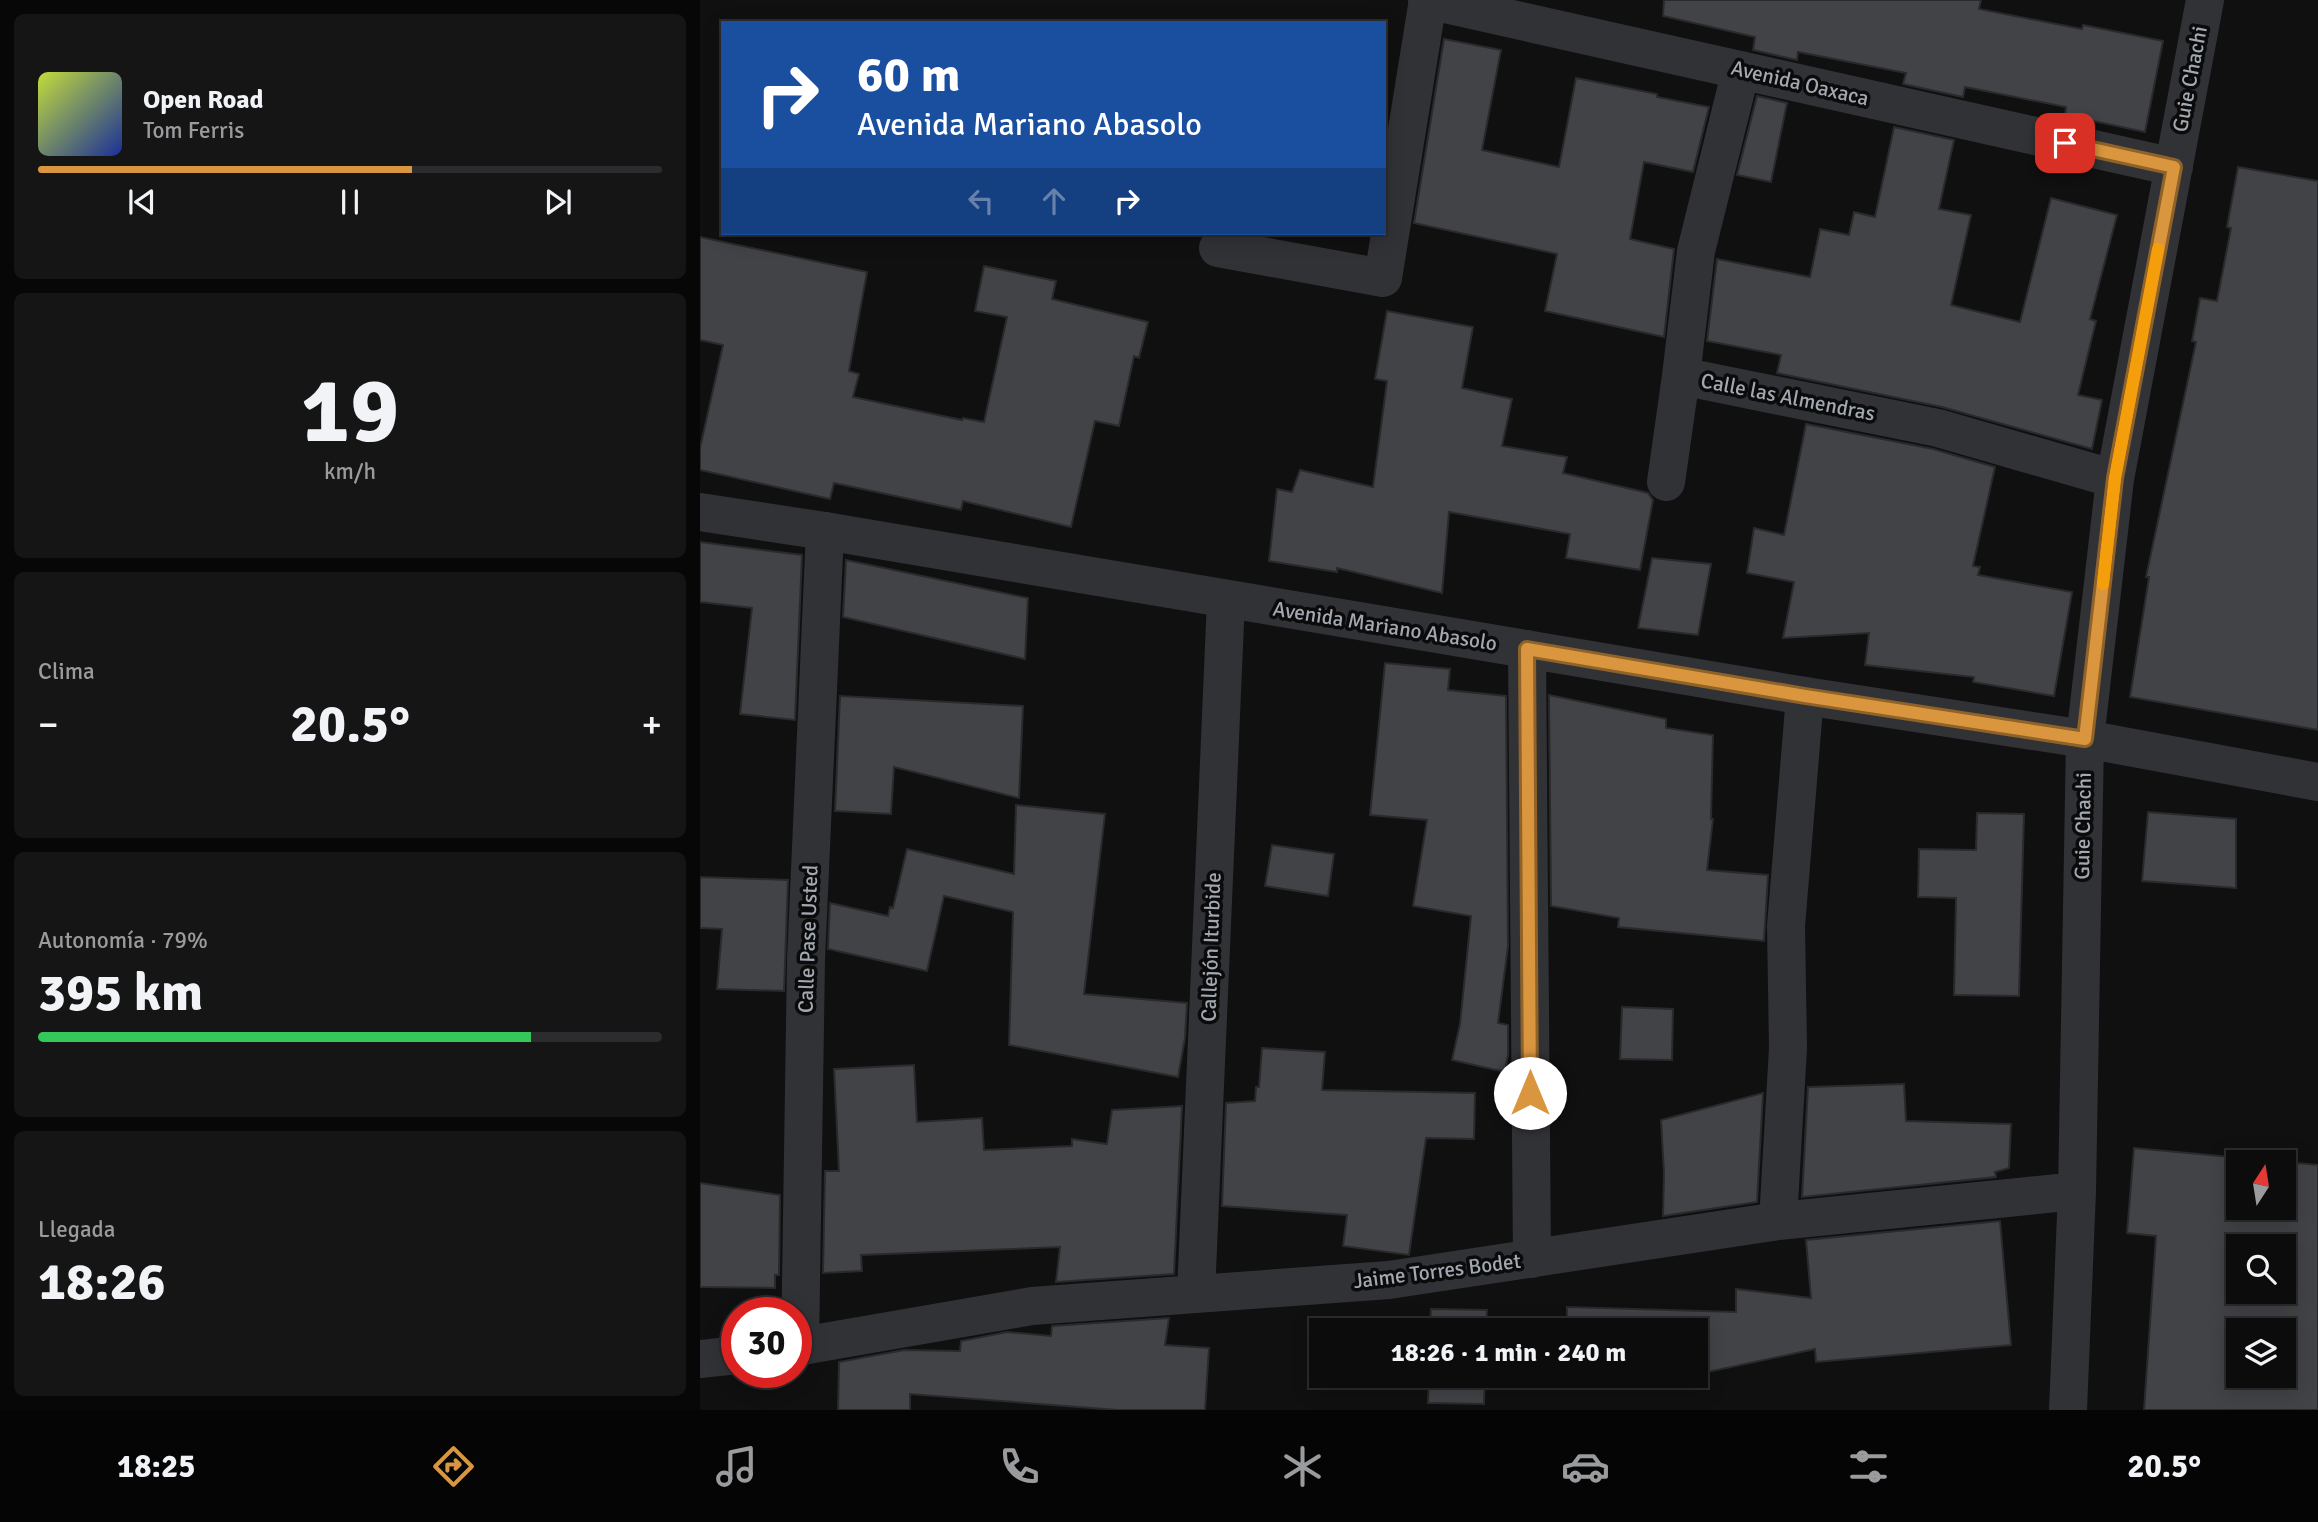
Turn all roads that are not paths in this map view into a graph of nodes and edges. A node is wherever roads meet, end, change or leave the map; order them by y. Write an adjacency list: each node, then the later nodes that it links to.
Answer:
1 (1427, 0): 3 (street, Avenida Oaxaca); 5 (street)
2 (2205, 0): 4 (street, Guie Chachi)
3 (1741, 70): 4 (street, Avenida Oaxaca); 6 (street, Calle las Almendras)
4 (2174, 167): 7 (street, Guie Chachi)
5 (1218, 248)
6 (1681, 376): 7 (street, Calle las Almendras); 8 (street)
7 (2115, 478): 14 (street, Guie Chachi)
8 (1666, 482)
9 (700, 512): 10 (street, Avenida Mariano Abasolo)
10 (825, 531): 11 (street, Avenida Mariano Abasolo); 20 (street, Calle Pase Usted)
11 (1226, 600): 12 (street, Avenida Mariano Abasolo); 19 (street, Callejón Iturbide)
12 (1527, 649): 13 (street, Avenida Mariano Abasolo); 18 (street)
13 (1805, 696): 14 (street, Avenida Mariano Abasolo); 17 (street)
14 (2085, 739): 15 (street, Avenida Mariano Abasolo); 16 (street, Guie Chachi)
15 (2318, 782)
16 (2077, 1191): 17 (street, Jaime Torres Bodet); 24 (street, Guie Chachi)
17 (1778, 1221): 18 (street, Jaime Torres Bodet)
18 (1532, 1259): 19 (street, Jaime Torres Bodet)
19 (1196, 1294): 21 (street, Jaime Torres Bodet)
20 (799, 1297)
21 (812, 1345)
22 (721, 1357): 23 (street)
23 (700, 1359)
24 (2068, 1410)

